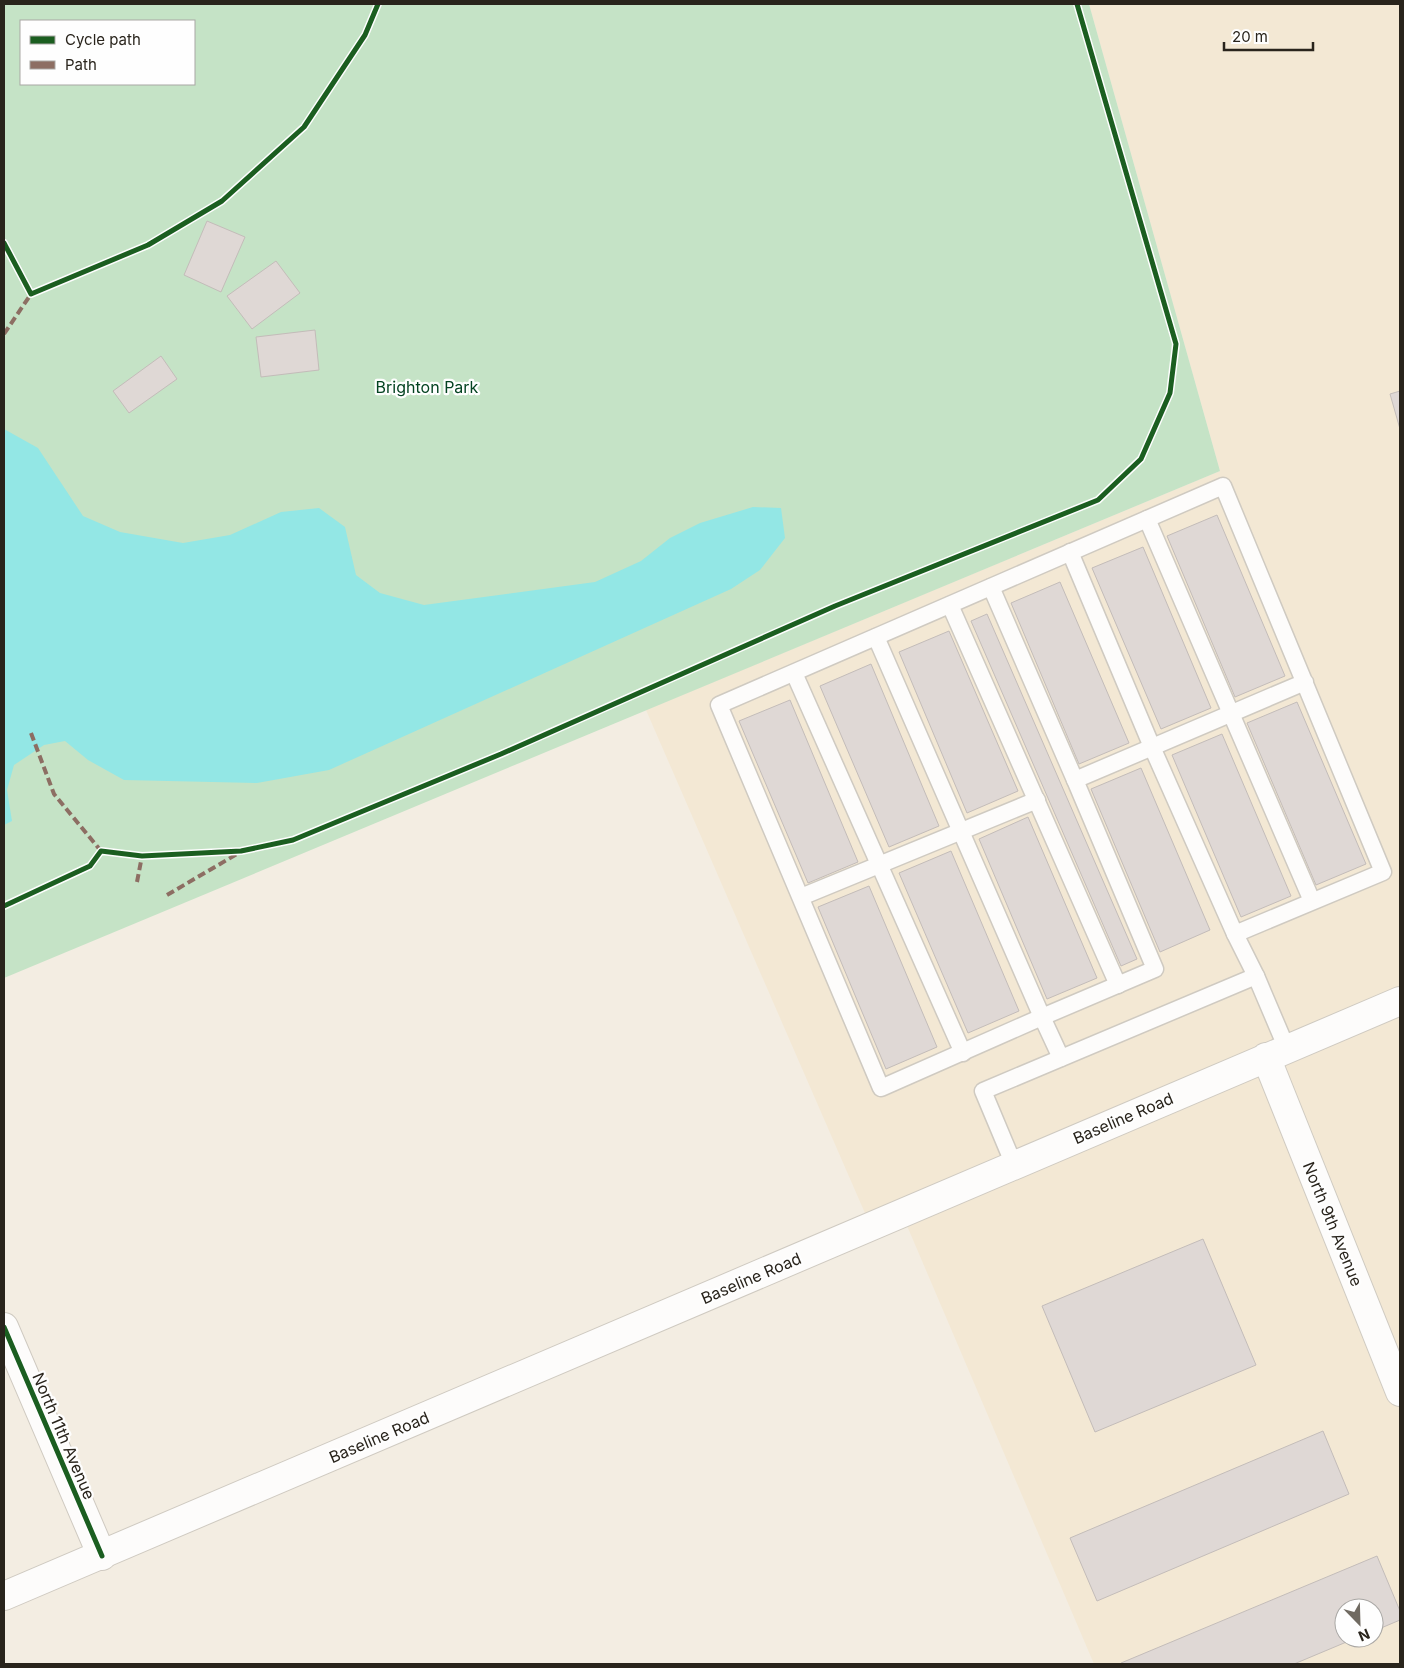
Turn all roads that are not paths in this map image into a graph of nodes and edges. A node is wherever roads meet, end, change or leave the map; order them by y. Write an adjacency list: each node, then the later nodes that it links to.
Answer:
1 (1147, 519): 2 (lane); 7 (lane); 8 (lane)
2 (1070, 552): 3 (lane); 9 (lane)
3 (992, 587): 4 (lane); 10 (lane)
4 (950, 605): 5 (lane); 11 (lane)
5 (876, 637): 6 (lane); 12 (lane)
6 (794, 673): 13 (lane); 14 (lane)
7 (1305, 682): 8 (lane); 15 (lane)
8 (1231, 713): 9 (lane); 15 (lane)
9 (1152, 747): 10 (lane); 16 (lane)
10 (1074, 780): 18 (lane)
11 (1037, 800): 12 (lane); 18 (lane)
12 (960, 831): 13 (lane); 20 (lane)
13 (880, 866): 14 (lane); 21 (lane)
14 (800, 898): 21 (lane)
15 (1312, 901): 16 (lane)
16 (1235, 934): 17 (lane)
17 (1256, 976): 22 (lane); 23 (lane)
18 (1118, 985): 20 (lane)
19 (1400, 1001): 22 (main road, Baseline Road)
20 (1042, 1017): 21 (lane); 23 (lane)
21 (963, 1053)
22 (1277, 1053): 24 (main road, Baseline Road); 26 (main road, North 9th Avenue)
23 (1061, 1058): 24 (lane)
24 (1014, 1165): 27 (main road, Baseline Road)
25 (4, 1327): 27 (main road, North 11th Avenue)
26 (1400, 1392)
27 (102, 1556): 28 (main road, Baseline Road)
28 (4, 1596)

